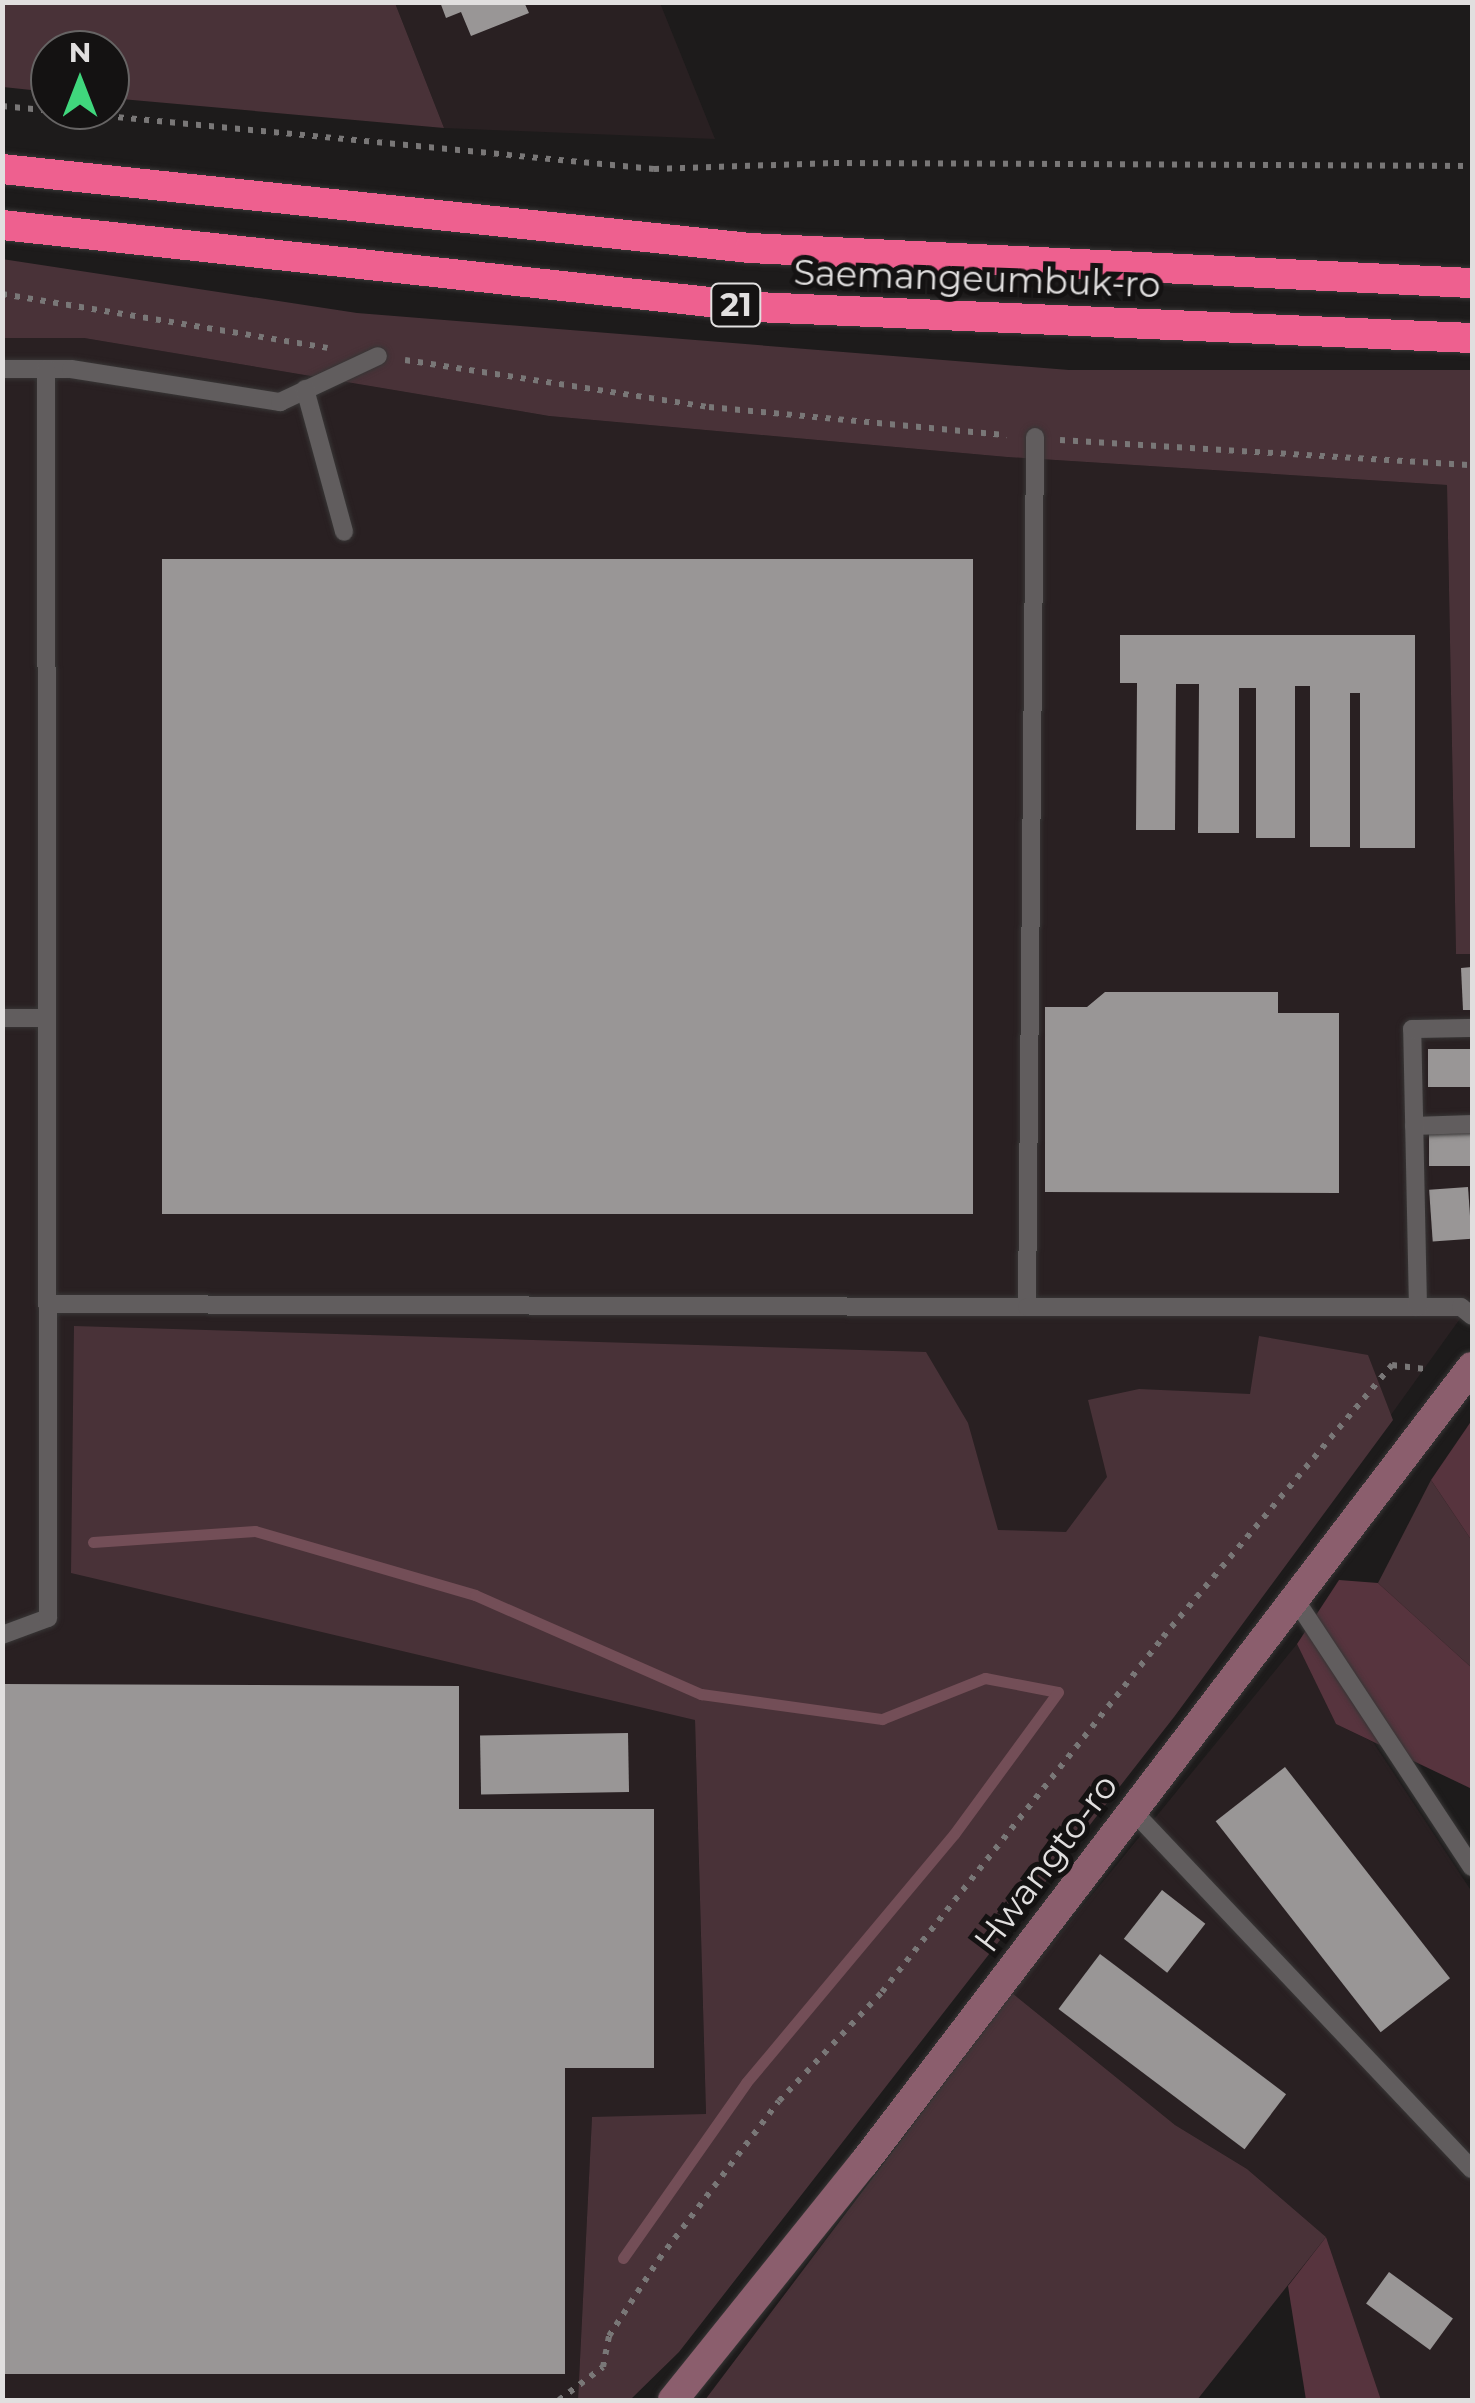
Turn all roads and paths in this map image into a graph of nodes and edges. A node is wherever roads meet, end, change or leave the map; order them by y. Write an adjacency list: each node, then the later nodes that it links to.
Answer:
1 (2, 106): 2 (path)
2 (1472, 166)
3 (2, 169): 5 (highway, Saemangeumbuk-ro / 21)
4 (2, 225): 7 (highway, Saemangeumbuk-ro / 21)
5 (1472, 283)
6 (2, 294): 8 (path)
7 (1472, 338)
8 (378, 356): 11 (lane); 12 (path)
9 (2, 369): 10 (lane)
10 (46, 369): 11 (lane); 16 (lane)
11 (306, 389): 14 (lane)
12 (1036, 437): 13 (path); 21 (lane)
13 (1472, 464)
14 (344, 532)
15 (2, 1018): 16 (lane)
16 (46, 1018): 20 (lane)
17 (1472, 1028): 19 (lane)
18 (1472, 1124): 19 (lane)
19 (1414, 1126): 22 (lane)
20 (47, 1304): 21 (lane); 26 (lane)
21 (1027, 1307): 22 (lane)
22 (1418, 1307): 23 (lane)
23 (1472, 1316)
24 (1470, 1370): 25 (main road, Hwangto-ro); 30 (path)
25 (1295, 1599): 27 (main road, Hwangto-ro); 28 (lane)
26 (2, 1635)
27 (1133, 1811): 29 (lane); 31 (main road, Hwangto-ro)
28 (1472, 1867)
29 (1472, 2169)
30 (559, 2400)
31 (673, 2400)

